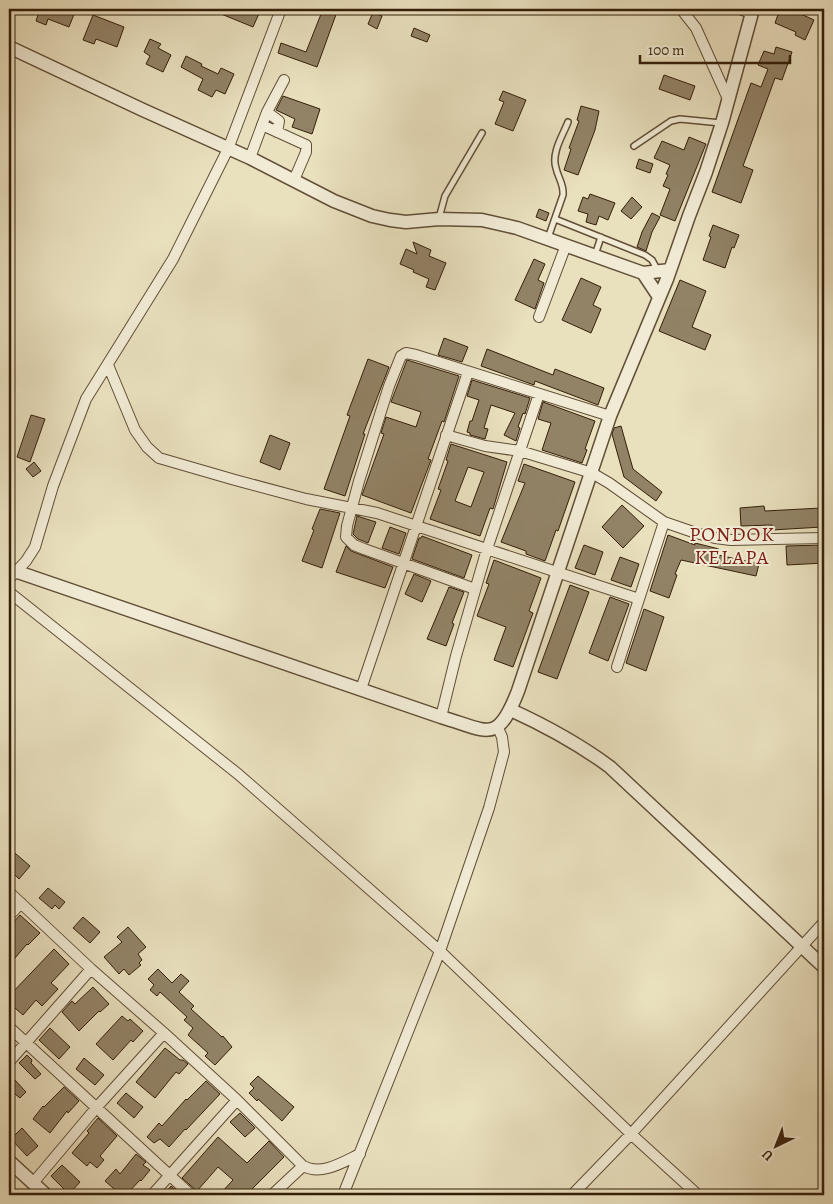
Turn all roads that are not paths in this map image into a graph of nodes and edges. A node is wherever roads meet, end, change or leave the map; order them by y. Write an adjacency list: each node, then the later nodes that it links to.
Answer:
1 (281, 9): 14 (street)
2 (681, 9): 6 (street)
3 (748, 10): 6 (street)
4 (9, 47): 14 (street)
5 (284, 80): 7 (street)
6 (728, 99): 9 (street)
7 (267, 112): 10 (street); 11 (street)
8 (568, 122): 18 (lane)
9 (722, 123): 13 (lane); 23 (street)
10 (262, 125): 11 (street); 15 (street)
11 (277, 132): 16 (street)
12 (482, 133): 17 (lane)
13 (634, 146)
14 (228, 149): 15 (street); 27 (street)
15 (250, 158): 16 (street)
16 (294, 180): 17 (street)
17 (439, 219): 20 (street)
18 (555, 219): 19 (lane); 20 (lane)
19 (601, 237): 22 (lane); 23 (lane)
20 (548, 238): 21 (street)
21 (566, 245): 22 (street); 26 (street)
22 (594, 255): 24 (street)
23 (664, 271): 24 (street); 25 (street)
24 (643, 273): 25 (street)
25 (659, 297): 30 (street)
26 (539, 317)
27 (108, 365): 34 (street); 40 (street)
28 (468, 372): 29 (street); 31 (street); 34 (street)
29 (539, 394): 30 (street); 32 (street)
30 (610, 416): 33 (street)
31 (446, 435): 32 (street); 36 (street)
32 (520, 451): 33 (street); 38 (street)
33 (592, 473): 35 (street); 41 (street)
34 (352, 507): 36 (street); 39 (street)
35 (664, 522): 37 (street); 44 (street)
36 (416, 525): 38 (street); 39 (street)
37 (824, 538)
38 (487, 549): 41 (street); 42 (street)
39 (404, 564): 42 (street); 46 (street)
40 (11, 573): 46 (street)
41 (559, 573): 44 (street); 47 (street)
42 (475, 589): 48 (street)
43 (9, 592): 55 (street)
44 (639, 599): 45 (street)
45 (617, 667)
46 (361, 689): 48 (street)
47 (511, 710): 49 (street); 54 (street)
48 (441, 717): 49 (street)
49 (498, 728): 55 (street)
50 (9, 892): 51 (street)
51 (21, 903): 52 (street); 57 (street)
52 (9, 916)
53 (824, 922): 54 (street)
54 (803, 946): 56 (street); 64 (street)
55 (440, 952): 64 (street); 65 (street)
56 (824, 967)
57 (91, 969): 59 (street); 60 (street)
58 (9, 1027): 60 (street)
59 (164, 1033): 62 (street); 63 (street)
60 (26, 1042): 61 (street); 63 (street)
61 (9, 1062)
62 (237, 1100): 67 (street); 68 (street)
63 (96, 1108): 68 (street); 69 (street)
64 (631, 1134): 75 (street); 76 (street)
65 (360, 1154): 67 (street); 74 (street)
66 (9, 1161): 69 (street)
67 (303, 1166): 73 (street)
68 (170, 1176): 71 (street); 72 (street)
69 (33, 1183): 70 (street)
70 (46, 1195)
71 (152, 1195)
72 (191, 1195)
73 (272, 1195)
74 (343, 1195)
75 (572, 1195)
76 (698, 1195)

